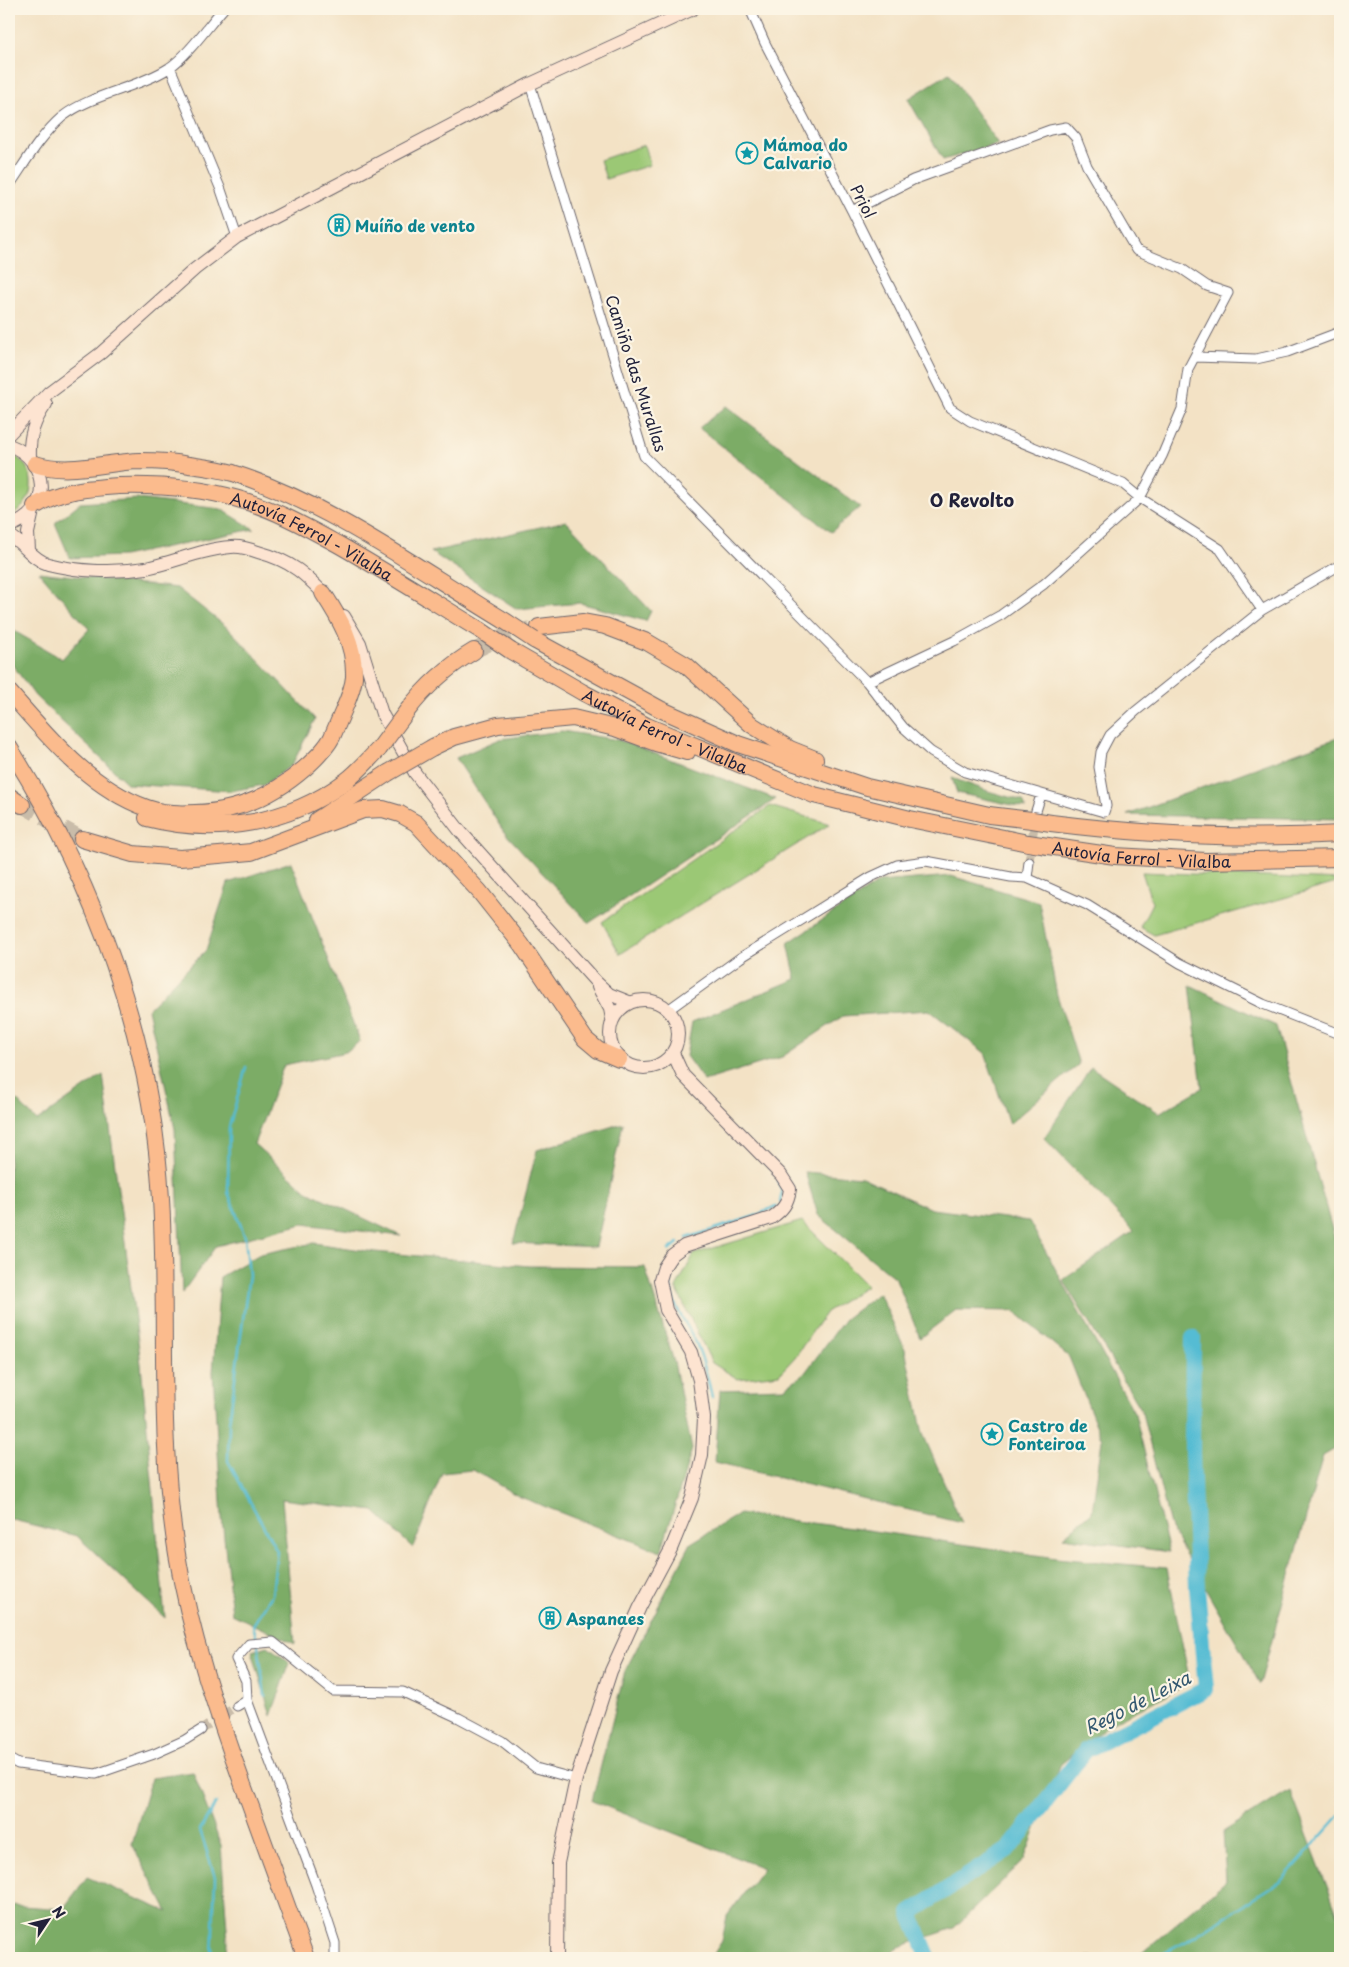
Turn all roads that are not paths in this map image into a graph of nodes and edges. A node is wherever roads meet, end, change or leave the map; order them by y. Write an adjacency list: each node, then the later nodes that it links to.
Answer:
1 (223, 9): 4 (street)
2 (693, 9): 5 (street)
3 (750, 9): 7 (street, Priol)
4 (170, 67): 6 (street); 8 (street)
5 (530, 84): 8 (street); 25 (street, Camiño das Murallas)
6 (9, 186)
7 (852, 211): 10 (street); 15 (street, Priol)
8 (237, 237): 11 (street)
9 (1340, 334): 10 (street)
10 (1195, 358): 15 (street)
11 (80, 369): 12 (street); 14 (street)
12 (9, 434)
13 (9, 445): 14 (street)
14 (32, 461): 16 (street); 23 (highway, Autovía Ferrol - Vilalba, bridge)
15 (1140, 498): 22 (street); 25 (street)
16 (34, 508): 17 (street); 19 (street); 28 (highway, Autovía Ferrol - Vilalba, bridge)
17 (9, 526)
18 (9, 535): 19 (street)
19 (29, 550): 21 (street)
20 (1340, 565): 22 (street)
21 (323, 593): 26 (highway); 38 (street)
22 (1262, 610): 30 (street, Camiño das Murallas)
23 (537, 633): 29 (highway, Autovía Ferrol - Vilalba); 29 (highway)
24 (474, 650): 26 (highway, bridge)
25 (867, 682): 30 (street, Camiño das Murallas)
26 (9, 693)
27 (9, 747): 52 (highway)
28 (759, 772): 34 (highway, bridge); 35 (highway, Autovía Ferrol - Vilalba, bridge)
29 (867, 787): 31 (highway, Autovía Ferrol - Vilalba)
30 (1041, 795): 31 (street)
31 (1034, 816): 32 (highway, Autovía Ferrol - Vilalba, bridge)
32 (1340, 834)
33 (82, 839): 34 (highway)
34 (271, 845): 44 (highway)
35 (1340, 858)
36 (1029, 862): 37 (street)
37 (1027, 878): 40 (street); 42 (street)
38 (596, 982): 39 (street); 41 (street)
39 (629, 1002): 40 (street); 41 (street)
40 (668, 1010): 43 (street)
41 (612, 1019): 44 (street)
42 (1338, 1034)
43 (673, 1053): 45 (street); 46 (street)
44 (620, 1059): 45 (street)
45 (655, 1067): 46 (street)
46 (684, 1076): 51 (street)
47 (247, 1700): 48 (street); 51 (street); 53 (street)
48 (237, 1706)
49 (202, 1730): 50 (street)
50 (9, 1758)
51 (576, 1779): 54 (street)
52 (303, 1950)
53 (335, 1958)
54 (557, 1958)

